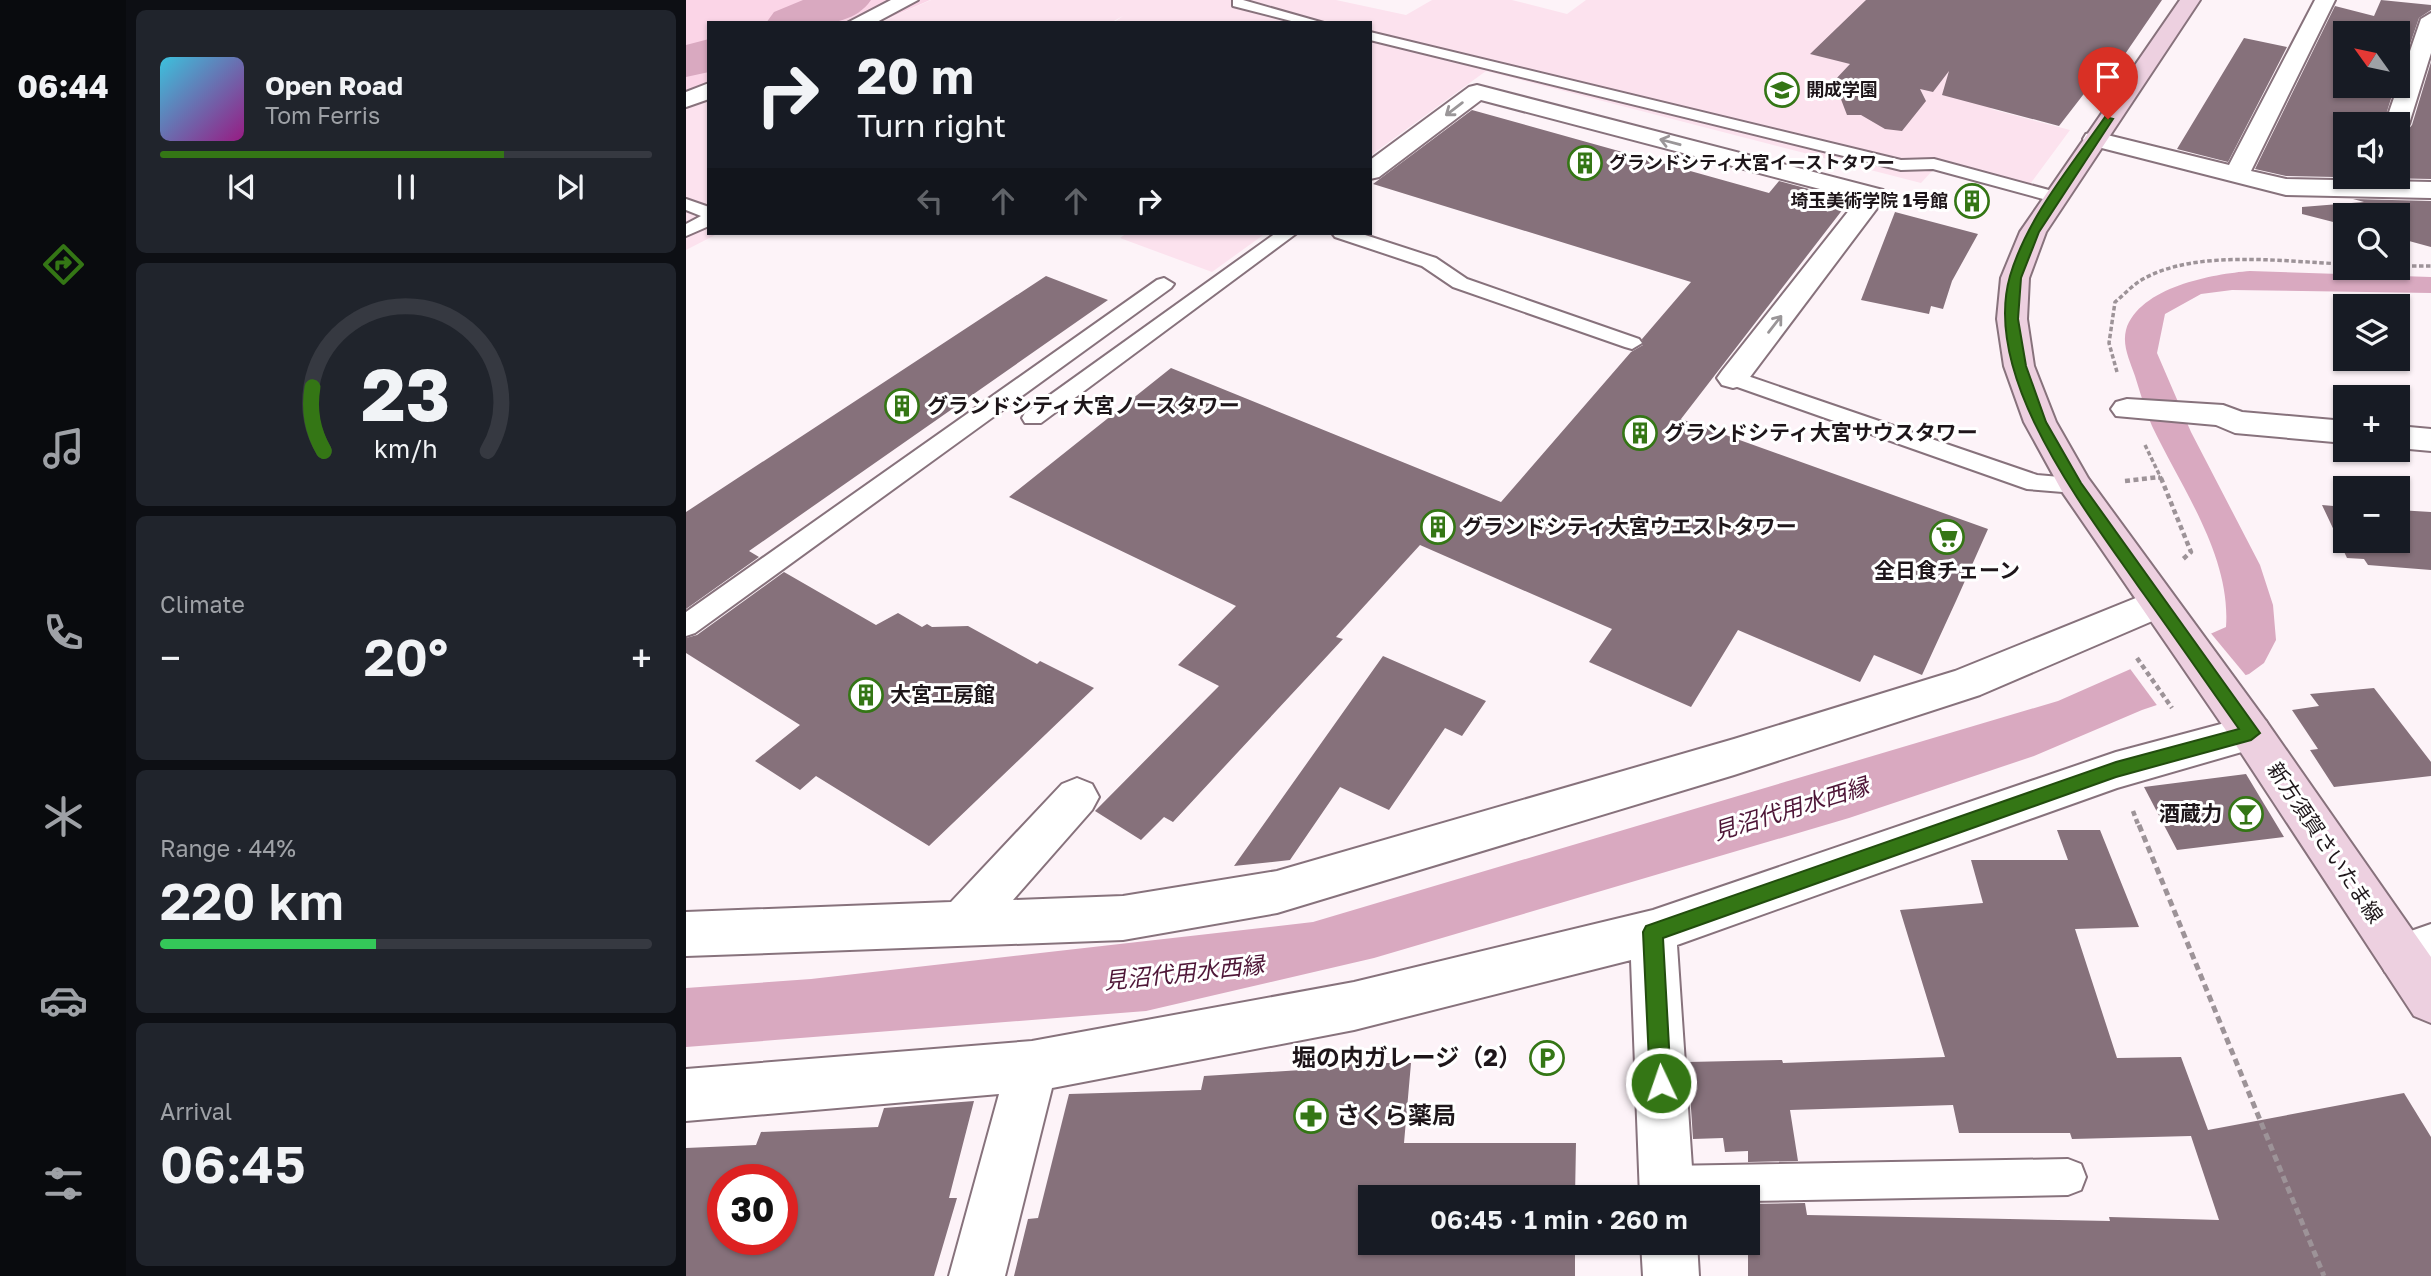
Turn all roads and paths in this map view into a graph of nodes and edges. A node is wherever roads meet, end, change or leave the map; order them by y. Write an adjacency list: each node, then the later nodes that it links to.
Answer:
1 (908, 0): 6 (street)
2 (2190, 0): 14 (main road, 新方須賀さいたま線)
3 (2325, 0): 16 (street)
4 (1238, 4): 7 (lane)
5 (2431, 19): 13 (street)
6 (861, 21)
7 (1309, 21)
8 (1372, 36): 20 (lane)
9 (707, 72): 10 (street)
10 (686, 78)
11 (707, 91): 12 (street)
12 (686, 100)
13 (2401, 112)
14 (2095, 139): 16 (street); 20 (main road, 新方須賀さいたま線)
15 (1372, 171): 34 (street, one-way to 15)
16 (2236, 175): 17 (street)
17 (2333, 185)
18 (2410, 187): 19 (street)
19 (2431, 190)
20 (2054, 197): 41 (main road, 新方須賀さいたま線)
21 (686, 204): 22 (lane)
22 (707, 212)
23 (707, 220): 24 (lane)
24 (686, 231)
25 (1285, 235): 33 (lane)
26 (1347, 235): 32 (lane)
27 (2333, 264): 35 (path)
28 (2410, 266): 29 (path)
29 (2431, 267)
30 (1164, 284): 31 (lane)
31 (1091, 336): 33 (lane); 44 (lane)
32 (1632, 343)
33 (1126, 351): 36 (lane)
34 (1733, 378): 41 (lane)
35 (2135, 409): 37 (street); 40 (path)
36 (1032, 418)
37 (2333, 431)
38 (2410, 438): 39 (street)
39 (2431, 440)
40 (2161, 478): 41 (path); 42 (path)
41 (2075, 485): 43 (main road, 新方須賀さいたま線)
42 (2183, 559)
43 (2167, 616): 47 (main road, 新方須賀さいたま線); 50 (street)
44 (686, 626)
45 (2135, 653): 46 (path)
46 (2178, 717)
47 (2243, 722): 48 (street); 53 (main road, 新方須賀さいたま線)
48 (2116, 770): 51 (street); 63 (path)
49 (1077, 797): 50 (street)
50 (964, 922): 52 (street)
51 (1653, 932): 55 (street); 58 (street)
52 (686, 934)
53 (2417, 952): 54 (main road, 新方須賀さいたま線)
54 (2431, 999)
55 (1032, 1066): 56 (street); 61 (street)
56 (686, 1095)
57 (2068, 1177): 59 (lane)
58 (1667, 1185)
59 (1760, 1188)
60 (1670, 1255): 62 (street)
61 (978, 1276)
62 (1671, 1276)
63 (2324, 1276)

